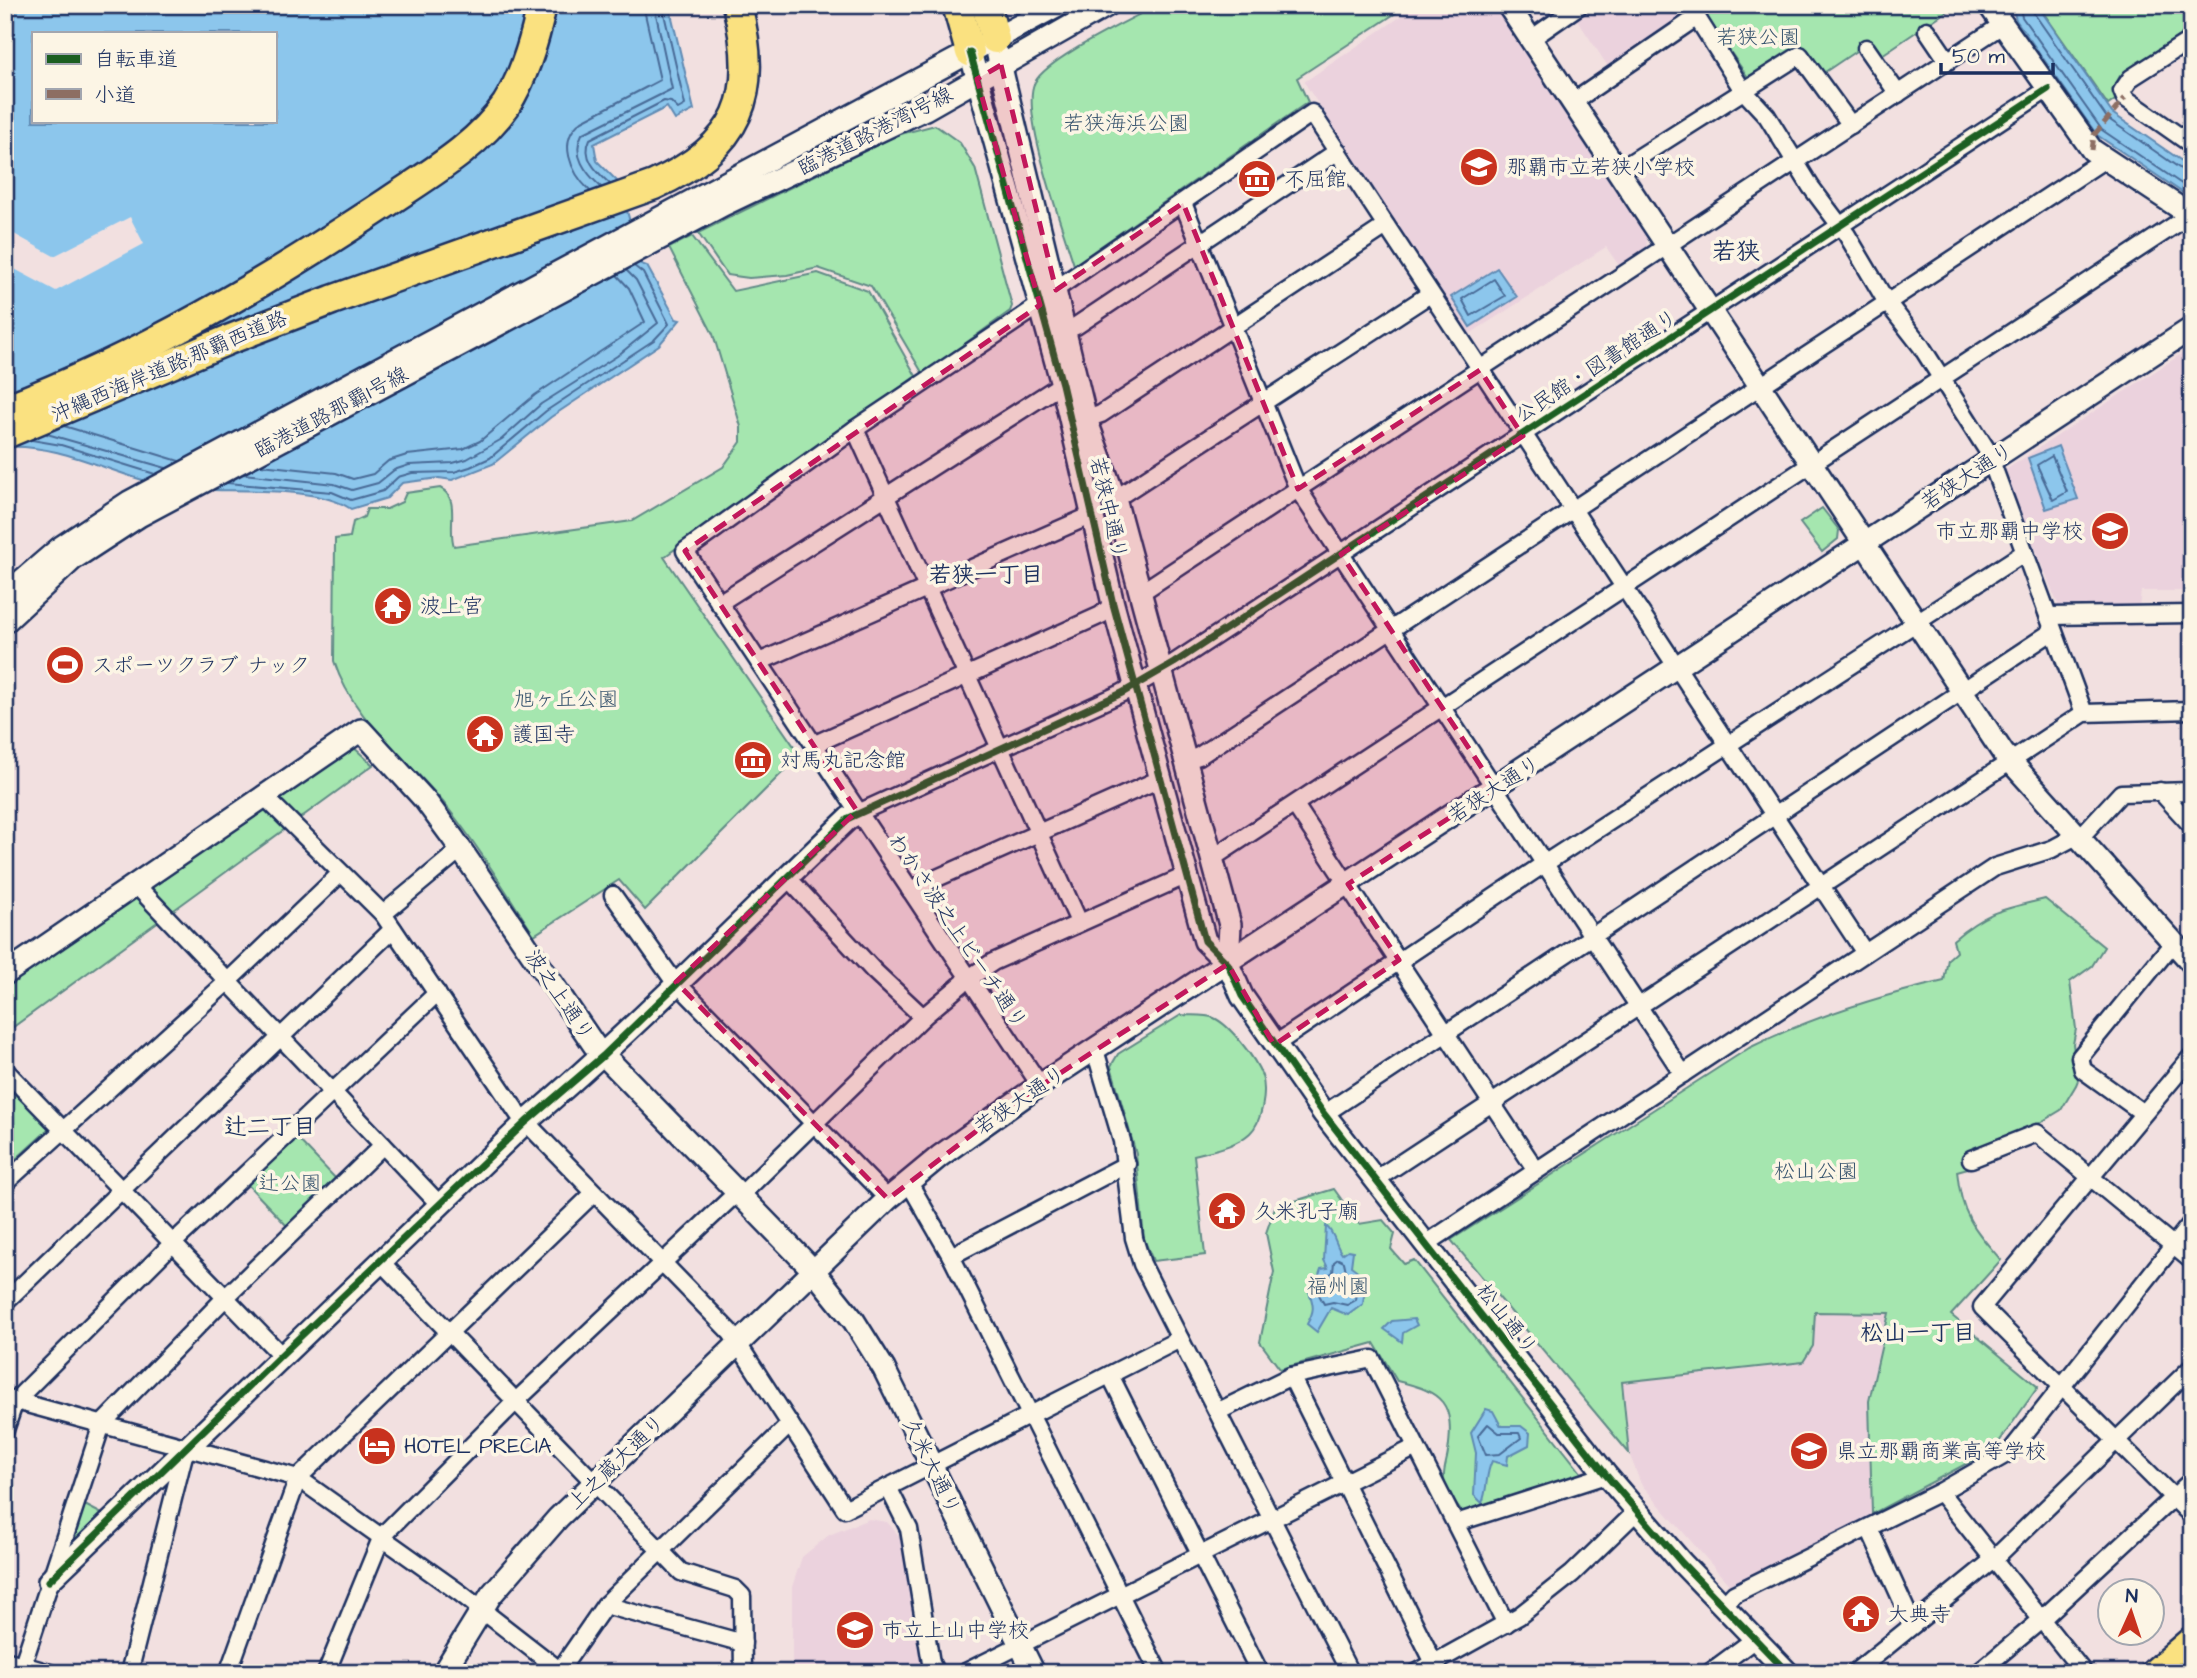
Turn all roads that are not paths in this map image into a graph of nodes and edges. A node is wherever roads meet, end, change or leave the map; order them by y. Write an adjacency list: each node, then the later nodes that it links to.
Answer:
1 (542, 5): 51 (highway, 沖縄西海岸道路;那覇西道路)
2 (737, 5): 54 (highway, 沖縄西海岸道路;那覇西道路)
3 (957, 5): 18 (highway)
4 (986, 5): 16 (highway)
5 (1058, 5): 16 (street, 臨港道路港湾1号線)
6 (1108, 5): 16 (street, 臨港道路港湾1号線)
7 (1508, 5): 13 (street)
8 (1580, 5): 13 (street)
9 (1989, 5): 11 (street)
10 (1693, 11): 19 (street); 22 (street)
11 (2003, 25): 17 (street); 20 (street)
12 (1927, 30): 17 (street)
13 (1531, 39): 22 (street)
14 (2192, 39): 25 (street)
15 (1866, 48): 21 (street)
16 (998, 52): 18 (street, 臨港道路港湾1号線); 38 (street, 若狭中通り)
17 (1948, 61): 21 (street)
18 (973, 67): 33 (street, 臨港道路港湾1号線); 33 (street, 臨港道路港湾1号線); 41 (street, 若狭中通り)
19 (1742, 89): 23 (street); 29 (street); 30 (street)
20 (2048, 89): 28 (street); 34 (street, 公民館・図書館通り)
21 (1898, 94): 23 (street)
22 (1573, 102): 30 (street)
23 (1851, 125): 29 (street)
24 (2192, 125): 25 (street)
25 (2177, 135): 26 (street)
26 (2192, 145)
27 (1338, 151): 31 (street); 35 (street); 36 (street)
28 (2105, 159): 32 (street); 40 (street)
29 (1795, 163): 34 (street); 37 (street)
30 (1619, 170): 37 (street)
31 (1183, 202): 36 (street); 38 (street)
32 (2191, 216): 47 (street)
33 (670, 222): 69 (street, 臨港道路那覇1号線); 73 (street, 臨港道路那覇1号線)
34 (1840, 225): 40 (street); 42 (street, 公民館・図書館通り)
35 (1386, 226): 39 (street); 43 (street)
36 (1200, 244): 43 (street); 45 (street)
37 (1669, 247): 42 (street); 46 (street)
38 (1056, 289): 45 (street, 若狭中通り)
39 (1430, 294): 46 (street); 50 (street)
40 (1886, 301): 47 (street); 49 (street)
41 (1040, 305): 48 (street, 若狭中通り); 53 (street)
42 (1711, 312): 49 (street); 55 (street, 公民館・図書館通り)
43 (1233, 327): 50 (street); 52 (street)
44 (2192, 328): 56 (street, 若狭大通り)
45 (1065, 330): 52 (street, 若狭中通り)
46 (1480, 370): 55 (street); 58 (street)
47 (1942, 379): 56 (street); 57 (street)
48 (1062, 384): 52 (street, 若狭中通り); 59 (street)
49 (1760, 384): 57 (street); 61 (street)
50 (1264, 403): 58 (street); 60 (street)
51 (5, 409)
52 (1079, 422): 60 (street, 若狭中通り); 62 (street, 若狭中通り)
53 (855, 429): 59 (street); 70 (street, わかさ波之上ビーチ通り)
54 (5, 434)
55 (1523, 436): 61 (street); 65 (street, 公民館・図書館通り)
56 (1991, 460): 63 (street, 若狭大通り); 64 (street)
57 (1811, 465): 63 (street); 67 (street)
58 (1298, 489): 65 (street); 68 (street)
59 (885, 495): 66 (street); 70 (street)
60 (1115, 499): 68 (street, 若狭中通り)
61 (1571, 509): 67 (street); 76 (street)
62 (1092, 514): 66 (street); 71 (street, 若狭中通り)
63 (1865, 544): 74 (street); 78 (street, 若狭大通り)
64 (2025, 552): 74 (street); 75 (street)
65 (1341, 554): 76 (street); 79 (street, 公民館・図書館通り)
66 (926, 587): 77 (street); 80 (street)
67 (1622, 587): 78 (street); 83 (street)
68 (1140, 593): 79 (street, 若狭中通り)
69 (5, 595)
70 (719, 603): 77 (street, わかさ波之上ビーチ通り)
71 (1113, 604): 80 (street); 81 (street, 若狭中通り)
72 (2192, 614): 75 (street)
73 (5, 622)
74 (1915, 622): 82 (street); 87 (street)
75 (2051, 623): 82 (street); 85 (street)
76 (1390, 629): 83 (street); 89 (street)
77 (759, 662): 86 (street, わかさ波之上ビーチ通り)
78 (1675, 669): 87 (street); 92 (street, 若狭大通り)
79 (1162, 670): 81 (street, 公民館・図書館通り); 89 (street, 若狭中通り)
80 (966, 676): 86 (street); 88 (street)
81 (1135, 686): 88 (street, 公民館・図書館通り); 91 (street, 若狭中通り)
82 (1961, 691): 90 (street); 98 (street)
83 (1442, 708): 92 (street); 96 (street)
84 (2192, 710): 85 (street)
85 (2084, 713): 90 (street)
86 (815, 744): 97 (street, わかさ波之上ビーチ通り)
87 (1726, 745): 98 (street); 104 (street)
88 (999, 749): 97 (street, 公民館・図書館通り); 100 (street)
89 (1187, 761): 103 (street, 若狭中通り)
90 (2010, 763): 101 (street); 110 (street)
91 (1160, 779): 100 (street); 106 (street, 若狭中通り)
92 (1495, 789): 104 (street); 108 (street, 若狭大通り)
93 (2192, 791): 94 (street)
94 (2160, 792): 99 (street); 101 (street)
95 (264, 796): 102 (street, 波之上通り); 105 (street); 109 (street)
96 (1295, 805): 103 (street); 108 (street)
97 (858, 813): 107 (street); 111 (street, わかさ波之上ビーチ通り)
98 (1774, 817): 110 (street); 116 (street)
99 (2192, 826)
100 (1036, 831): 111 (street); 114 (street)
101 (2076, 837): 117 (street); 118 (street)
102 (461, 849): 113 (street); 133 (street, 波之上通り)
103 (1212, 859): 121 (street, 若狭中通り)
104 (1544, 864): 116 (street); 119 (street)
105 (341, 873): 113 (street); 125 (street)
106 (1185, 876): 114 (street); 121 (street, 若狭中通り)
107 (787, 877): 124 (street); 128 (street)
108 (1348, 884): 119 (street); 121 (street, 若狭大通り)
109 (138, 886): 122 (street); 125 (street)
110 (1820, 888): 118 (street); 127 (street)
111 (910, 890): 123 (street, わかさ波之上ビーチ通り)
112 (613, 895): 124 (street)
113 (383, 914): 115 (street)
114 (1079, 922): 123 (street)
115 (393, 929): 126 (street); 130 (street)
116 (1592, 937): 127 (street); 129 (street)
117 (2173, 943): 120 (street); 140 (street)
118 (1865, 953): 136 (street)
119 (1399, 960): 129 (street); 131 (street)
120 (2192, 963)
121 (1227, 964): 131 (street, 松山通り); 132 (street, 若狭大通り)
122 (5, 974)
123 (968, 978): 128 (street); 137 (street, わかさ波之上ビーチ通り)
124 (676, 982): 133 (street); 143 (street)
125 (226, 983): 130 (street); 144 (street)
126 (437, 993): 138 (street); 142 (street)
127 (1638, 1007): 136 (street); 139 (street)
128 (923, 1017): 143 (street)
129 (1445, 1031): 139 (street); 141 (street)
130 (282, 1039): 138 (street); 153 (street)
131 (1275, 1045): 141 (street, 松山通り)
132 (1095, 1050): 137 (street, 若狭大通り); 147 (street)
133 (603, 1056): 142 (street); 155 (street, 波之上通り)
134 (2192, 1056): 140 (street)
135 (5, 1070): 144 (street)
136 (1683, 1074): 148 (street)
137 (1040, 1085): 151 (street, 若狭大通り)
138 (332, 1090): 145 (street); 159 (street)
139 (1492, 1102): 148 (street); 150 (street)
140 (2143, 1113): 149 (street)
141 (1324, 1114): 150 (street, 松山通り)
142 (526, 1122): 154 (street); 157 (street)
143 (814, 1125): 155 (street); 156 (street)
144 (64, 1131): 152 (street); 153 (street)
145 (383, 1145): 157 (street); 167 (street)
146 (1971, 1160): 149 (street)
147 (1127, 1164): 162 (street); 170 (street)
148 (1536, 1170): 160 (street)
149 (2089, 1177): 161 (street); 176 (street)
150 (1375, 1180): 160 (street, 松山通り)
151 (908, 1181): 156 (street, 若狭大通り); 162 (street)
152 (5, 1183)
153 (123, 1189): 159 (street); 168 (street)
154 (594, 1193): 165 (street); 169 (street)
155 (739, 1194): 165 (street); 166 (street, 波之上通り)
156 (888, 1199): 166 (street, 若狭大通り)
157 (440, 1205): 164 (street)
158 (2192, 1222): 161 (street)
159 (173, 1243): 167 (street); 177 (street)
160 (1426, 1244): 188 (street, 松山通り)
161 (2173, 1246): 163 (street); 176 (street)
162 (951, 1256): 180 (street)
163 (2192, 1261)
164 (381, 1262): 169 (street); 172 (street)
165 (661, 1263): 171 (street); 178 (street)
166 (813, 1270): 171 (street, 上之蔵大通り); 187 (street, 久米大通り)
167 (226, 1297): 172 (street); 181 (street)
168 (5, 1302)
169 (448, 1333): 178 (street); 189 (street)
170 (1180, 1339): 174 (street); 179 (street)
171 (737, 1343): 182 (street); 191 (street, 上之蔵大通り)
172 (281, 1355): 186 (street)
173 (2192, 1367): 184 (street)
174 (1110, 1375): 180 (street); 203 (street)
175 (1291, 1376): 179 (street); 185 (street); 192 (street)
176 (2060, 1386): 184 (street); 194 (street)
177 (10, 1399): 181 (street); 183 (street)
178 (516, 1401): 191 (street); 201 (street)
179 (1219, 1411): 198 (street)
180 (1030, 1416): 187 (street); 206 (street)
181 (102, 1424): 186 (street); 205 (street)
182 (790, 1424): 193 (street); 202 (street)
183 (5, 1430)
184 (2116, 1441): 195 (street); 204 (street)
185 (1416, 1447): 192 (street); 199 (street)
186 (186, 1448): 189 (street); 205 (street); 222 (street)
187 (931, 1465): 193 (street); 216 (street, 久米大通り)
188 (1606, 1475): 196 (street, 松山通り); 199 (street)
189 (298, 1478): 201 (street); 223 (street)
190 (2192, 1480): 195 (street)
191 (594, 1482): 202 (street); 209 (street, 上之蔵大通り)
192 (1345, 1483): 198 (street); 218 (street)
193 (888, 1487): 227 (street)
194 (1940, 1492): 200 (street); 204 (street)
195 (2173, 1498): 197 (street); 210 (street)
196 (1636, 1511): 208 (street, 松山通り); 211 (street)
197 (2192, 1516)
198 (1273, 1519): 203 (street); 232 (street)
199 (1456, 1523): 211 (street)
200 (1869, 1528): 208 (street); 212 (street)
201 (382, 1536): 209 (street); 224 (street)
202 (661, 1551): 207 (street); 215 (street)
203 (1201, 1555): 206 (street); 231 (street)
204 (1993, 1560): 210 (street); 212 (street)
205 (49, 1581): 219 (street)
206 (1120, 1595): 216 (street); 230 (street)
207 (605, 1605): 215 (street); 220 (street)
208 (1723, 1606): 213 (street, 松山通り)
209 (481, 1609): 220 (street); 225 (street, 上之蔵大通り)
210 (2041, 1620): 237 (street); 238 (street)
211 (1506, 1623): 218 (street)
212 (1913, 1625): 236 (street)
213 (1755, 1639): 234 (street); 235 (street, 松山通り)
214 (2192, 1640): 239 (highway)
215 (743, 1643): 226 (street)
216 (1020, 1645): 228 (street); 229 (street, 久米大通り)
217 (5, 1660): 219 (street)
218 (1436, 1668): 233 (street)
219 (21, 1669): 221 (street)
220 (560, 1672)
221 (50, 1673)
222 (129, 1673)
223 (228, 1673)
224 (327, 1673)
225 (443, 1673)
226 (743, 1673)
227 (936, 1673)
228 (964, 1673)
229 (1034, 1673)
230 (1160, 1673)
231 (1260, 1673)
232 (1350, 1673)
233 (1416, 1673)
234 (1709, 1673)
235 (1788, 1673)
236 (1854, 1673)
237 (1978, 1673)
238 (2084, 1673)
239 (2155, 1673)

